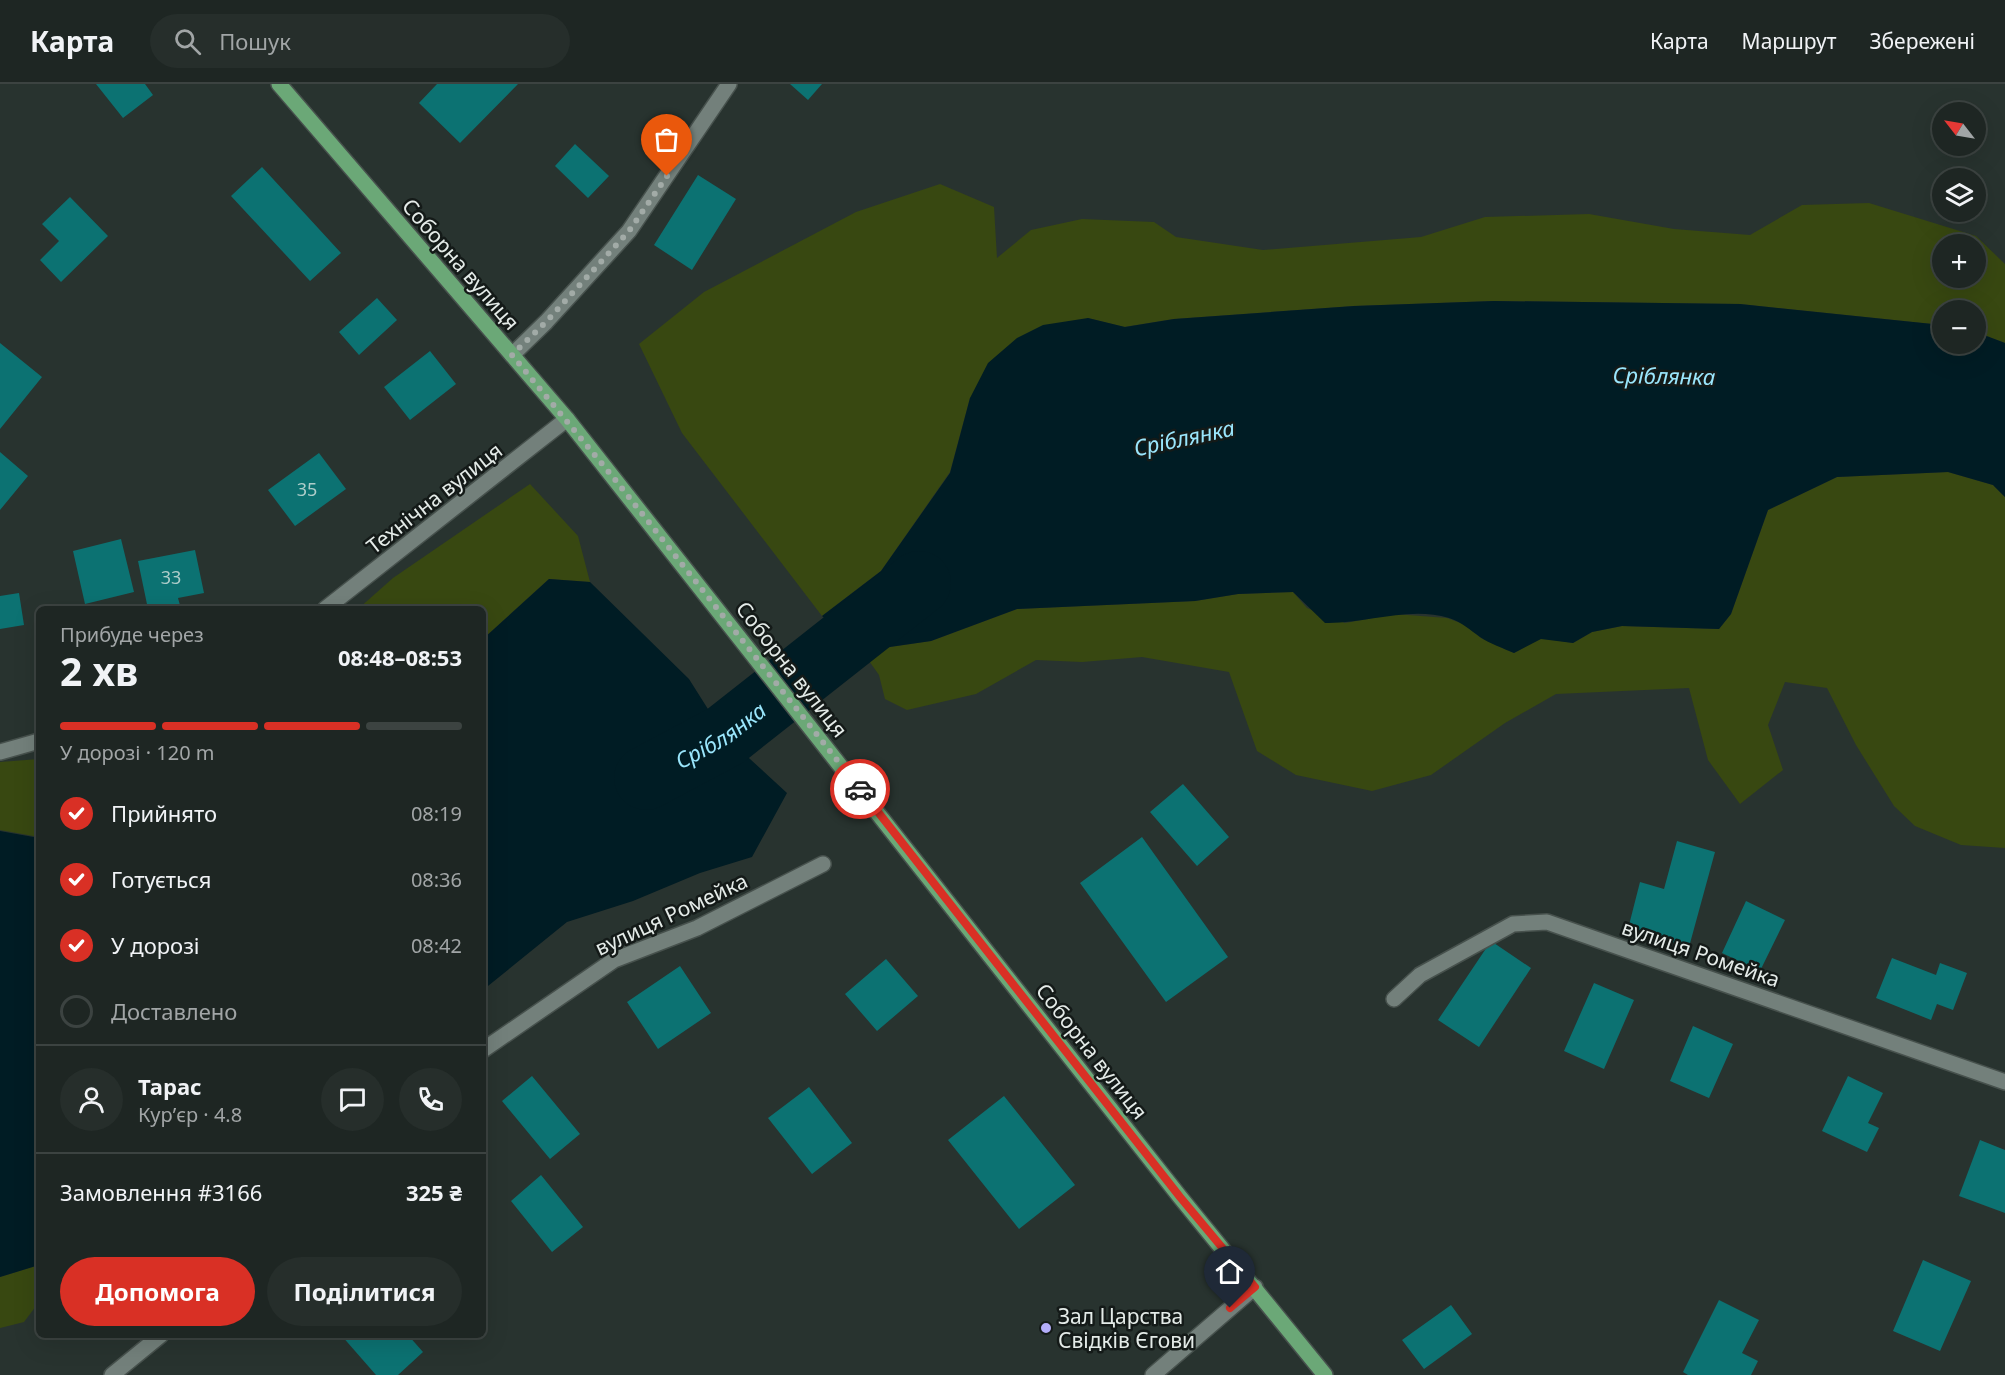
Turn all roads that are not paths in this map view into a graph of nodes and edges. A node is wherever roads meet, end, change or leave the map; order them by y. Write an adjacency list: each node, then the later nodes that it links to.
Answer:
1 (279, 84): 3 (main road, Соборна вулиця)
2 (729, 84): 3 (street)
3 (512, 355): 4 (main road, Соборна вулиця)
4 (567, 419): 5 (street, Технічна вулиця); 12 (main road, Соборна вулиця)
5 (329, 606)
6 (36, 742): 7 (street)
7 (0, 752)
8 (823, 864): 10 (street, вулиця Ромейка)
9 (1395, 999): 11 (street, вулиця Ромейка)
10 (486, 1048)
11 (2005, 1082)
12 (1255, 1287): 15 (street); 16 (main road, Соборна вулиця)
13 (157, 1338): 14 (street)
14 (112, 1375)
15 (1153, 1375)
16 (1325, 1375)

